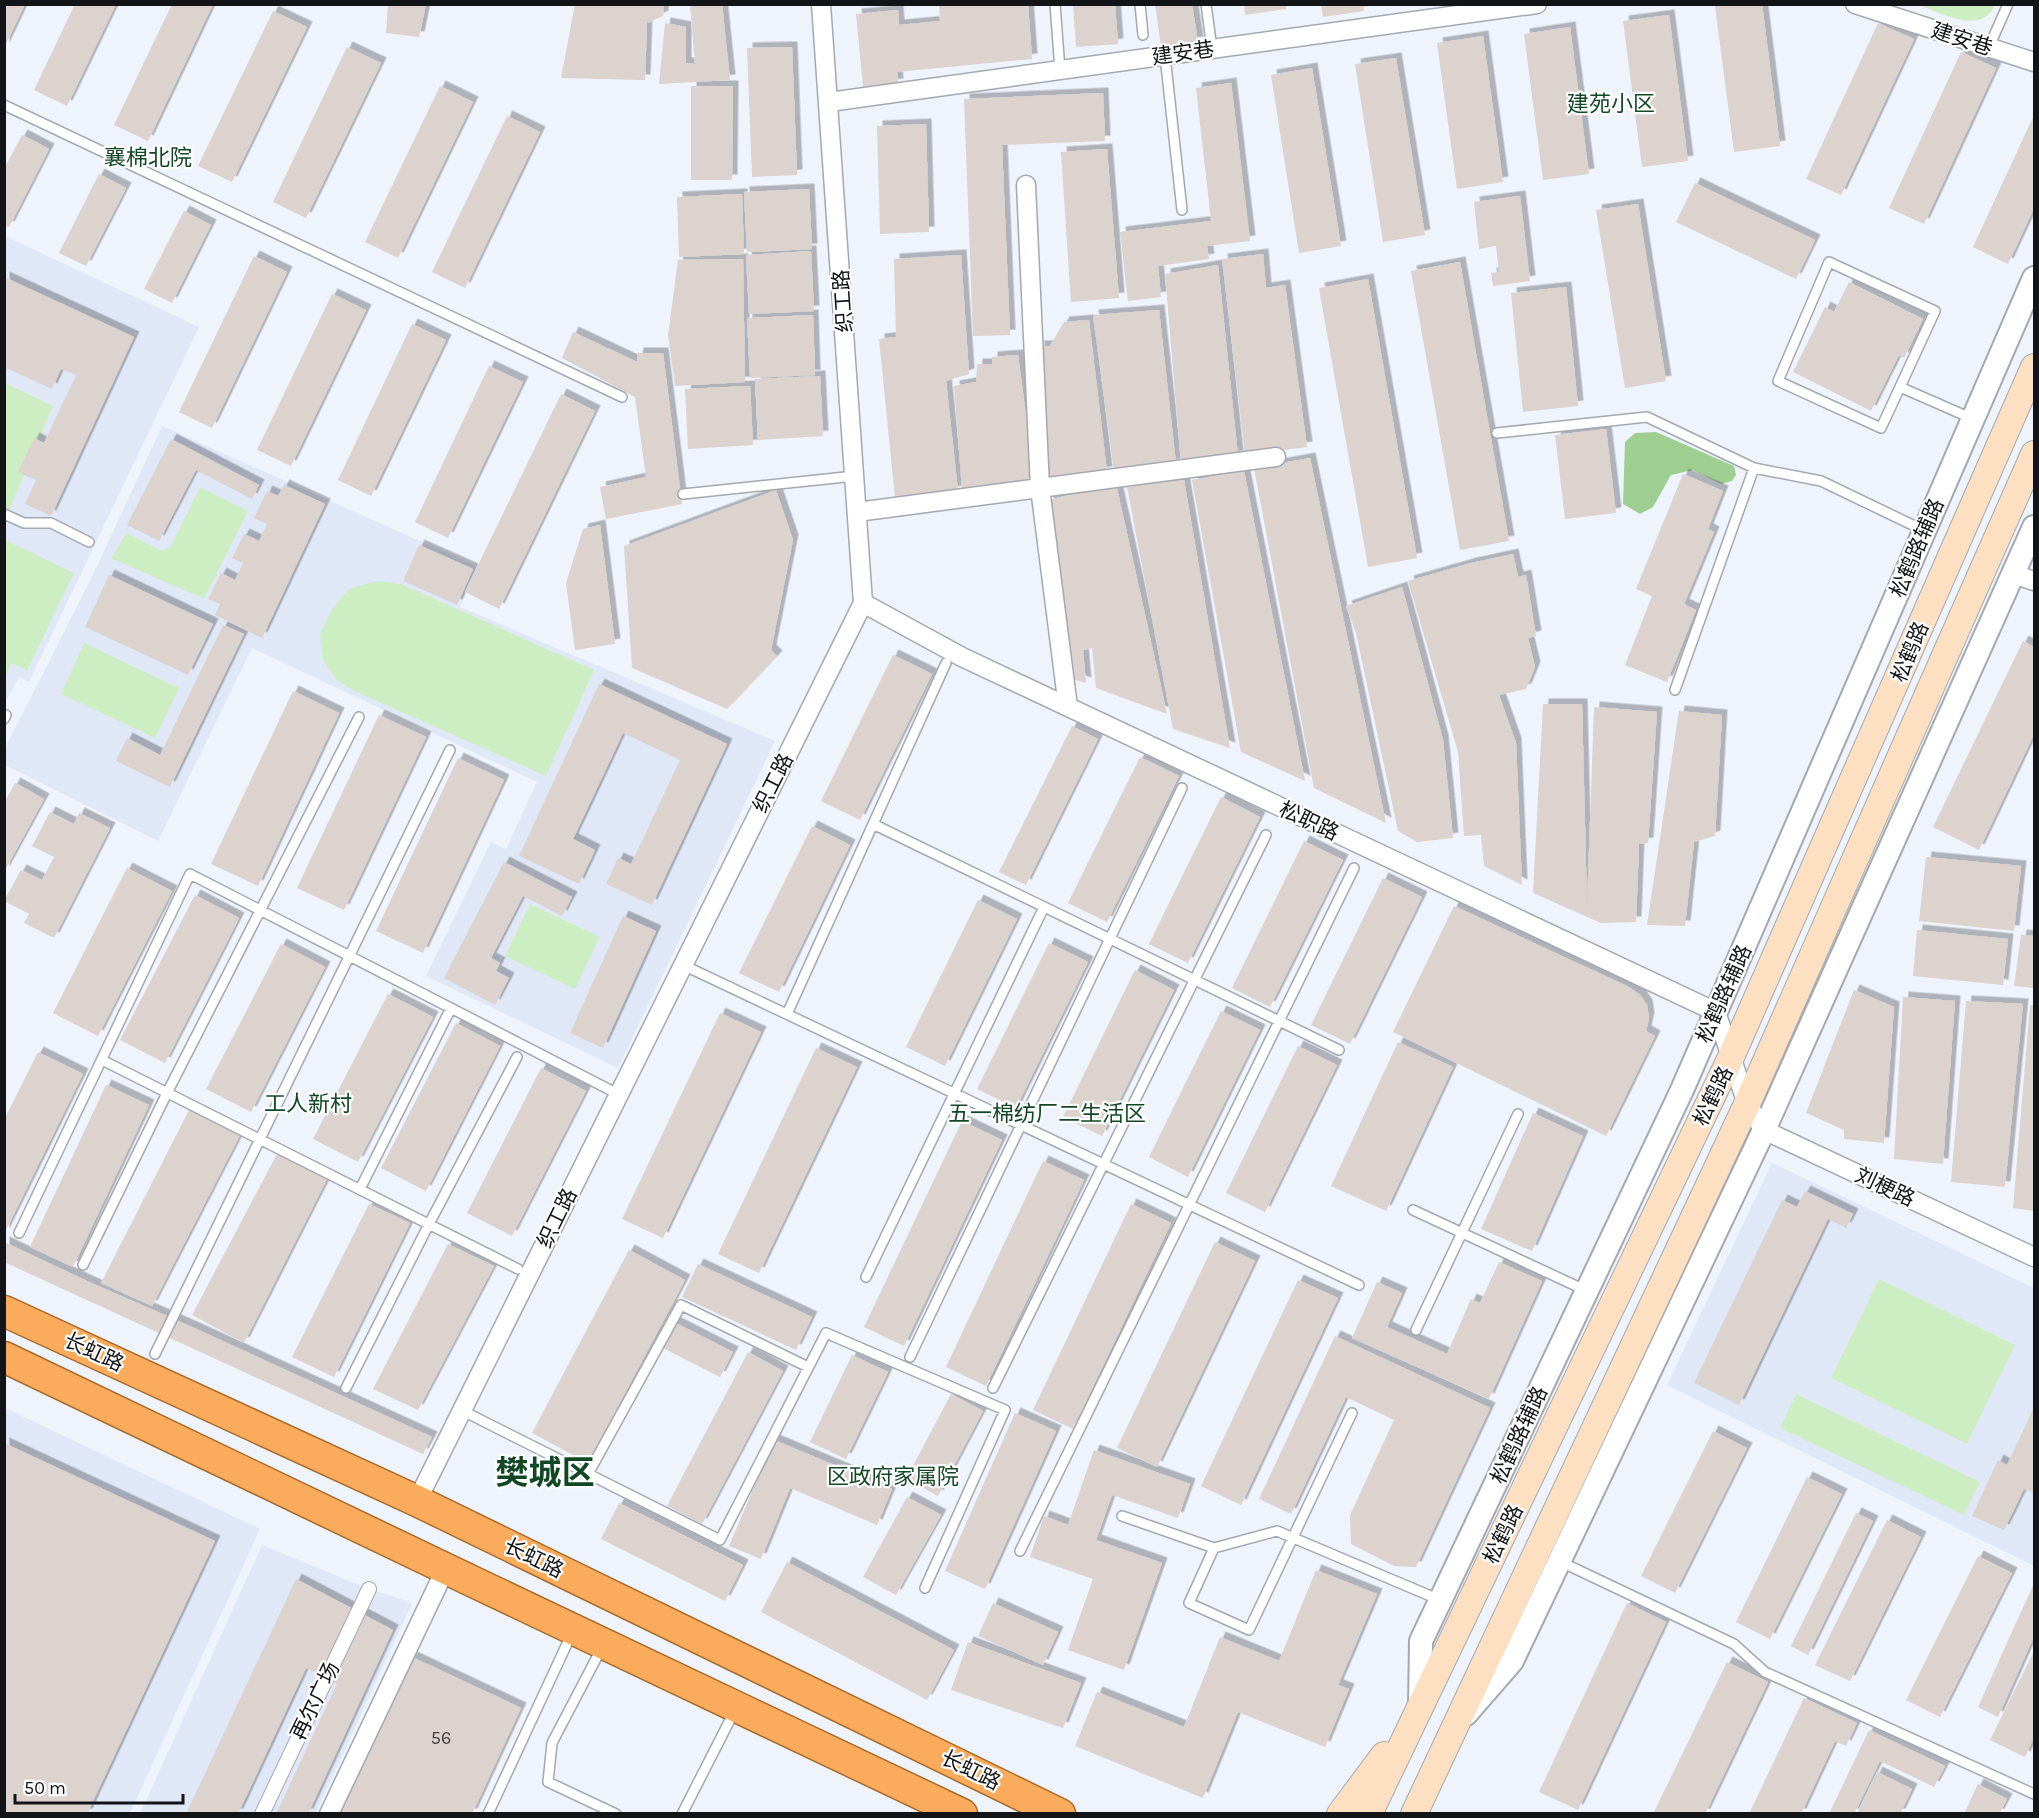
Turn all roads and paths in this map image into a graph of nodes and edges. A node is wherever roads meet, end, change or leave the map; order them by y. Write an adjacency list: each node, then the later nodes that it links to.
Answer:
1 (821, 4): 14 (street, 织工路)
2 (1055, 4): 13 (lane)
3 (1140, 4): 8 (lane)
4 (1206, 4): 10 (lane)
5 (1537, 4): 10 (street, 建安巷)
6 (1855, 4): 9 (street, 建安巷)
7 (2008, 4): 9 (lane)
8 (1143, 35)
9 (1989, 47): 12 (street, 建安巷)
10 (1212, 49): 11 (street, 建安巷)
11 (1165, 56): 13 (street, 建安巷); 17 (lane)
12 (2034, 62)
13 (1060, 70): 14 (street, 建安巷)
14 (829, 102): 27 (street, 织工路)
15 (4, 105): 21 (lane)
16 (1026, 184): 28 (street)
17 (1182, 210)
18 (2034, 278): 22 (street, 松鹤路辅路)
19 (2034, 367): 35 (main road, 松鹤路)
20 (1900, 387): 20 (lane); 22 (lane)
21 (622, 397)
22 (1973, 419): 33 (street, 松鹤路辅路)
23 (1497, 433): 26 (lane)
24 (2034, 454): 36 (main road, 松鹤路)
25 (1276, 457): 28 (street)
26 (1754, 468): 33 (lane); 41 (lane)
27 (855, 476): 29 (lane); 30 (street, 织工路)
28 (1040, 488): 30 (street); 43 (street)
29 (683, 494)
30 (857, 512): 38 (street, 织工路)
31 (4, 514): 34 (lane)
32 (2034, 527): 37 (street)
33 (1925, 531): 35 (street); 40 (street, 松鹤路辅路)
34 (89, 542)
35 (1957, 544): 42 (main road, 松鹤路)
36 (1987, 562): 37 (street); 44 (main road, 松鹤路)
37 (2024, 578): 46 (street)
38 (863, 603): 43 (street, 松职路); 56 (street, 织工路)
39 (946, 663): 49 (lane)
40 (1860, 680): 42 (street); 59 (street, 松鹤路辅路)
41 (1675, 690)
42 (1893, 692): 64 (main road, 松鹤路)
43 (1068, 707): 59 (street, 松职路)
44 (1920, 712): 46 (street); 69 (main road, 松鹤路)
45 (359, 717): 53 (lane)
46 (1947, 722): 72 (street)
47 (450, 750): 55 (lane)
48 (1182, 788): 54 (lane)
49 (873, 824): 52 (lane); 60 (lane)
50 (1266, 835): 57 (lane)
51 (1354, 868): 61 (lane)
52 (1044, 907): 54 (lane); 67 (lane)
53 (262, 910): 55 (lane); 65 (lane); 66 (lane)
54 (1109, 939): 57 (lane); 71 (lane)
55 (349, 955): 58 (lane); 73 (lane)
56 (683, 965): 60 (lane); 68 (street, 织工路)
57 (1194, 980): 61 (lane); 74 (lane)
58 (451, 1008): 68 (lane); 75 (lane)
59 (1716, 1012): 64 (street); 86 (street, 松鹤路辅路)
60 (787, 1014): 67 (lane)
61 (1279, 1021): 62 (lane); 76 (lane)
62 (1339, 1050)
63 (517, 1057): 78 (lane)
64 (1731, 1057): 69 (street); 110 (main road, 松鹤路)
65 (102, 1060): 66 (lane); 80 (lane)
66 (167, 1093): 73 (lane); 82 (lane)
67 (953, 1093): 71 (lane); 84 (lane)
68 (618, 1094): 96 (street, 织工路)
69 (1747, 1104): 72 (street); 90 (main road, 松鹤路)
70 (1518, 1113): 79 (lane)
71 (1021, 1125): 74 (lane); 92 (lane)
72 (1764, 1130): 81 (street, 刘梗路); 90 (street)
73 (260, 1139): 75 (lane); 89 (lane)
74 (1104, 1164): 76 (lane); 95 (lane)
75 (360, 1189): 78 (lane)
76 (1188, 1204): 85 (lane); 103 (lane)
77 (1413, 1210): 79 (lane)
78 (429, 1224): 83 (lane); 94 (lane)
79 (1460, 1232): 86 (lane); 88 (lane)
80 (19, 1233)
81 (2034, 1257)
82 (83, 1264)
83 (518, 1269)
84 (866, 1277)
85 (1359, 1285)
86 (1587, 1291): 108 (street, 松鹤路辅路)
87 (4, 1311): 99 (highway, 长虹路)
88 (1416, 1330)
89 (155, 1354)
90 (1644, 1354): 104 (street); 112 (main road, 松鹤路)
91 (4, 1357): 105 (highway, 长虹路)
92 (910, 1357)
93 (808, 1367): 98 (lane); 98 (lane); 106 (lane)
94 (346, 1388)
95 (993, 1388)
96 (461, 1410): 98 (lane); 99 (street, 织工路)
97 (1352, 1413): 101 (lane)
98 (588, 1474)
99 (417, 1501): 120 (highway, 长虹路)
100 (1122, 1516): 102 (lane)
101 (1292, 1537): 102 (lane); 102 (lane); 108 (lane)
102 (1214, 1548)
103 (1020, 1551)
104 (1559, 1562): 112 (street); 113 (lane)
105 (446, 1568): 109 (highway, 长虹路); 115 (street)
106 (925, 1588)
107 (369, 1589): 114 (street, 再尔广场)
108 (1440, 1600): 110 (street, 松鹤路辅路)
109 (581, 1635): 111 (highway, 长虹路); 116 (lane); 117 (lane)
110 (1420, 1707): 121 (main road); 122 (main road, 松鹤路)
111 (752, 1716): 118 (lane); 119 (highway, 长虹路)
112 (1455, 1727): 123 (main road, 松鹤路); 124 (main road)
113 (2034, 1794)
114 (262, 1814)
115 (329, 1814)
116 (488, 1814)
117 (616, 1814)
118 (682, 1814)
119 (962, 1814)
120 (1060, 1814)
121 (1340, 1814)
122 (1368, 1814)
123 (1414, 1814)
124 (1429, 1814)

